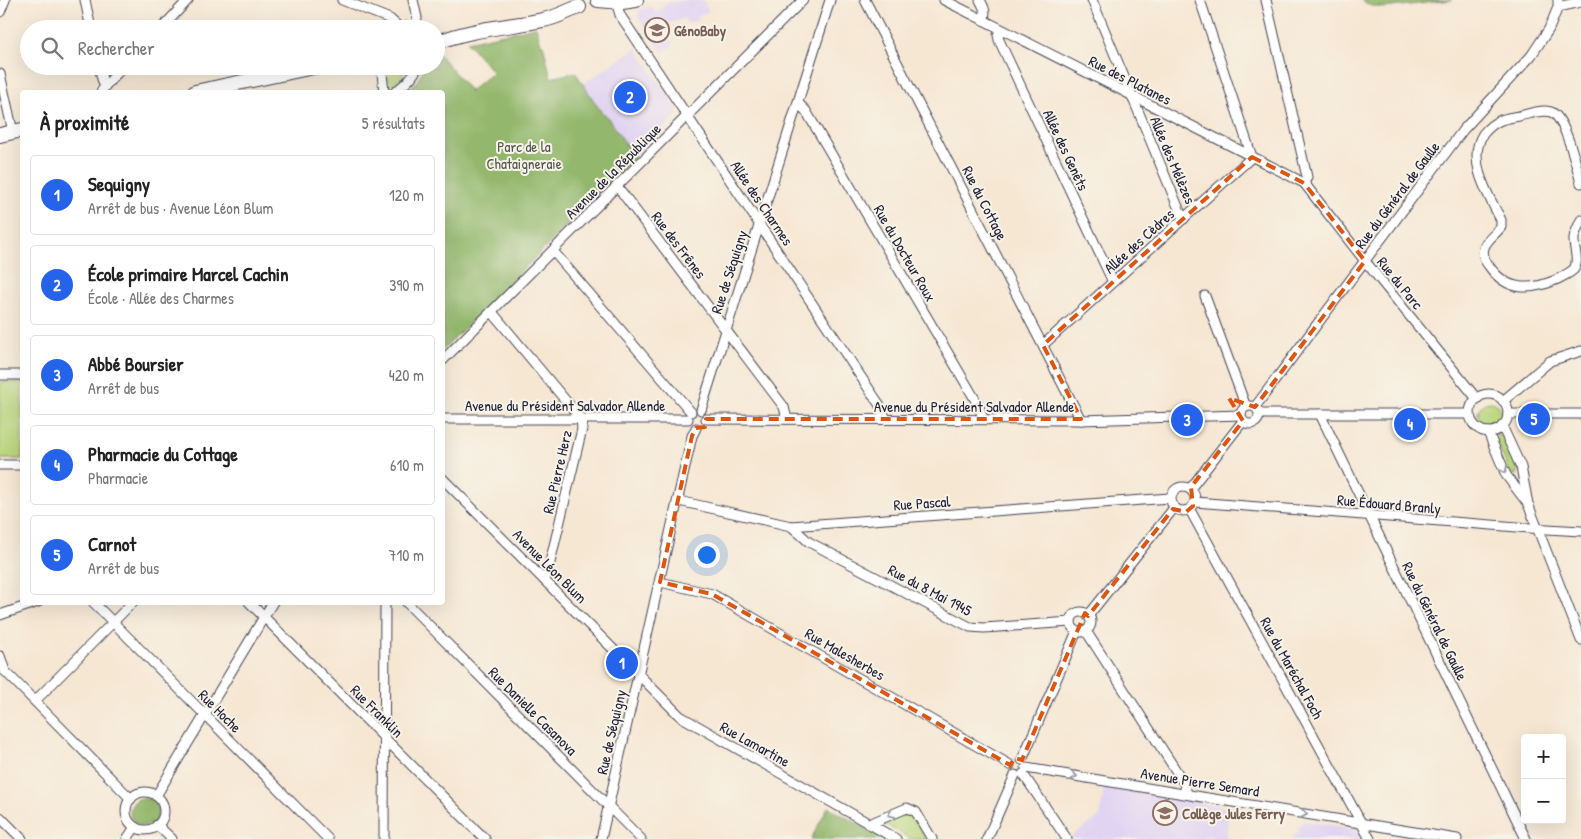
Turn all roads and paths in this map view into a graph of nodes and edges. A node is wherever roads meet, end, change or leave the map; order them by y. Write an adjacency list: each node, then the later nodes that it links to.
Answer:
1 (4, 0): 20 (street)
2 (85, 0): 21 (street)
3 (188, 0): 22 (street)
4 (342, 0): 23 (street)
5 (412, 0): 24 (street)
6 (598, 0): 16 (main road); 17 (main road)
7 (636, 0): 17 (main road)
8 (803, 0): 40 (street, Avenue de la République)
9 (830, 0): 39 (street, Rue de Séquigny)
10 (864, 0): 57 (street, Rue du Cottage)
11 (944, 0): 25 (street, Rue des Platanes)
12 (980, 0): 25 (street)
13 (1092, 0): 38 (street, Allée des Mélèzes)
14 (1200, 0): 44 (street)
15 (1266, 0): 45 (street)
16 (574, 2): 27 (main road)
17 (616, 2): 40 (street, Allée des Charmes)
18 (1581, 2): 19 (street)
19 (1558, 4): 41 (street, Rue du Général de Gaulle)
20 (0, 12)
21 (89, 20)
22 (169, 20)
23 (391, 20)
24 (417, 20)
25 (983, 20): 26 (street, Rue des Platanes)
26 (1000, 30): 38 (street, Rue des Platanes); 53 (street, Allée des Genêts)
27 (445, 39)
28 (0, 74): 43 (street)
29 (101, 75): 34 (street)
30 (116, 75): 34 (street)
31 (275, 75): 35 (main road)
32 (382, 75): 36 (street)
33 (413, 75): 37 (street)
34 (103, 89)
35 (204, 90)
36 (384, 90)
37 (398, 90)
38 (1132, 96): 44 (street, Rue des Platanes); 48 (street, Allée des Mélèzes)
39 (798, 104): 50 (street, Rue de Séquigny); 76 (street, Rue du Docteur Roux)
40 (687, 116): 47 (street, Avenue de la République); 50 (street, Allée des Charmes)
41 (1476, 116): 42 (street); 52 (street, Rue du Général de Gaulle)
42 (1488, 128): 46 (street); 49 (street)
43 (12, 132)
44 (1252, 157): 45 (street, Rue des Platanes); 48 (street, Allée des Cèdres)
45 (1304, 183): 52 (street, Rue du Parc)
46 (1581, 183)
47 (617, 186): 51 (street, Avenue de la République); 56 (street, Rue des Frênes)
48 (1184, 219): 53 (street, Allée des Cèdres)
49 (1581, 220)
50 (759, 224): 56 (street, Rue de Séquigny); 75 (street, Allée des Charmes)
51 (553, 251): 55 (street, Avenue de la République); 70 (street)
52 (1365, 261): 62 (street, Rue du Parc); 65 (street, Rue du Général de Gaulle)
53 (1113, 282): 57 (street, Allée des Cèdres)
54 (1205, 296): 65 (street)
55 (492, 312): 59 (street, Avenue de la République); 72 (street, Rue Pierre Herz)
56 (726, 330): 64 (street, Rue de Séquigny); 74 (street, Rue des Frênes)
57 (1043, 344): 77 (street, Rue du Cottage)
58 (1581, 351): 63 (street)
59 (445, 358)
60 (0, 375): 61 (street)
61 (20, 375)
62 (1477, 399): 63 (street); 67 (street)
63 (1504, 401): 68 (street)
64 (701, 410): 70 (street); 73 (street)
65 (1249, 413): 66 (street, Avenue du Président Salvador Allende); 77 (street, Avenue du Président Salvador Allende); 84 (street, Rue du Général de Gaulle)
66 (1320, 414): 67 (street, Avenue du Président Salvador Allende); 90 (street, Rue du Général de Gaulle)
67 (1470, 414): 80 (street)
68 (1508, 414): 69 (street); 78 (street)
69 (1581, 414)
70 (690, 415): 72 (street, Avenue du Président Salvador Allende); 79 (street)
71 (445, 419): 72 (street, Avenue du Président Salvador Allende)
72 (581, 419): 94 (street, Rue Pierre Herz)
73 (706, 419): 74 (street, Avenue du Président Salvador Allende); 79 (street)
74 (787, 419): 75 (street, Avenue du Président Salvador Allende)
75 (886, 419): 76 (street, Avenue du Président Salvador Allende)
76 (983, 419): 77 (street, Avenue du Président Salvador Allende)
77 (1081, 420)
78 (1502, 426): 80 (street); 87 (street)
79 (696, 428): 86 (street, Rue de Séquigny)
80 (1488, 432): 87 (street, one-way to 87)
81 (20, 464): 82 (street)
82 (0, 465)
83 (445, 481): 94 (street, Avenue Léon Blum)
84 (1190, 489): 85 (street); 88 (street)
85 (1170, 498): 89 (street); 91 (street, Rue Pascal)
86 (679, 501): 91 (street, Rue Pascal); 95 (street, Rue de Séquigny)
87 (1528, 504): 92 (street)
88 (1192, 506): 89 (street); 90 (street, Rue Édouard Branly); 122 (street, Rue du Maréchal Foch)
89 (1174, 508): 104 (street)
90 (1368, 516): 92 (street, Rue Édouard Branly); 140 (street, Rue du Général de Gaulle)
91 (791, 526): 106 (street, Rue du 8 Mai 1945)
92 (1538, 529): 93 (street, Rue Édouard Branly); 109 (street)
93 (1581, 531)
94 (544, 580): 112 (street, Avenue Léon Blum)
95 (660, 582): 112 (street, Rue de Séquigny); 116 (street, Rue Malesherbes)
96 (29, 605): 103 (street)
97 (96, 605): 107 (street, Rue Hoche)
98 (130, 605): 107 (street)
99 (253, 605): 105 (street, Rue Franklin)
100 (271, 605): 105 (street)
101 (384, 605): 115 (street)
102 (409, 605): 120 (street, Rue Danielle Casanova)
103 (0, 615)
104 (1088, 616): 106 (street); 108 (street)
105 (264, 617): 114 (street); 115 (street, Rue Franklin)
106 (1071, 622): 108 (street)
107 (113, 623): 113 (street); 114 (street, Rue Hoche)
108 (1081, 631): 116 (street); 117 (street)
109 (1581, 640)
110 (0, 656): 111 (street)
111 (2, 668): 113 (street)
112 (638, 674): 120 (street, Rue de Séquigny); 123 (street, Rue Lamartine)
113 (35, 701): 119 (street)
114 (204, 715): 118 (street); 129 (street, Rue Hoche)
115 (385, 738): 130 (street); 131 (street, Rue Franklin)
116 (1022, 769): 117 (street, Avenue Pierre Semard, one-way to 117); 136 (street); 137 (street)
117 (1187, 794): 122 (street, Avenue Pierre Semard, one-way to 122)
118 (156, 796): 119 (street); 124 (street)
119 (131, 798): 125 (street)
120 (609, 806): 132 (street, Rue de Séquigny); 133 (street, Rue Danielle Casanova)
121 (0, 817): 126 (street)
122 (1361, 823): 138 (street, Rue du Maréchal Foch); 139 (street, Avenue Pierre Semard)
123 (869, 824): 134 (street, Rue Lamartine); 135 (street, one-way to 123)
124 (158, 825): 125 (street); 128 (street)
125 (135, 827): 127 (street)
126 (22, 839)
127 (127, 839)
128 (172, 839)
129 (328, 839)
130 (384, 839)
131 (485, 839)
132 (601, 839)
133 (641, 839)
134 (896, 839)
135 (932, 839)
136 (987, 839)
137 (1067, 839)
138 (1370, 839)
139 (1457, 839)
140 (1526, 839)

